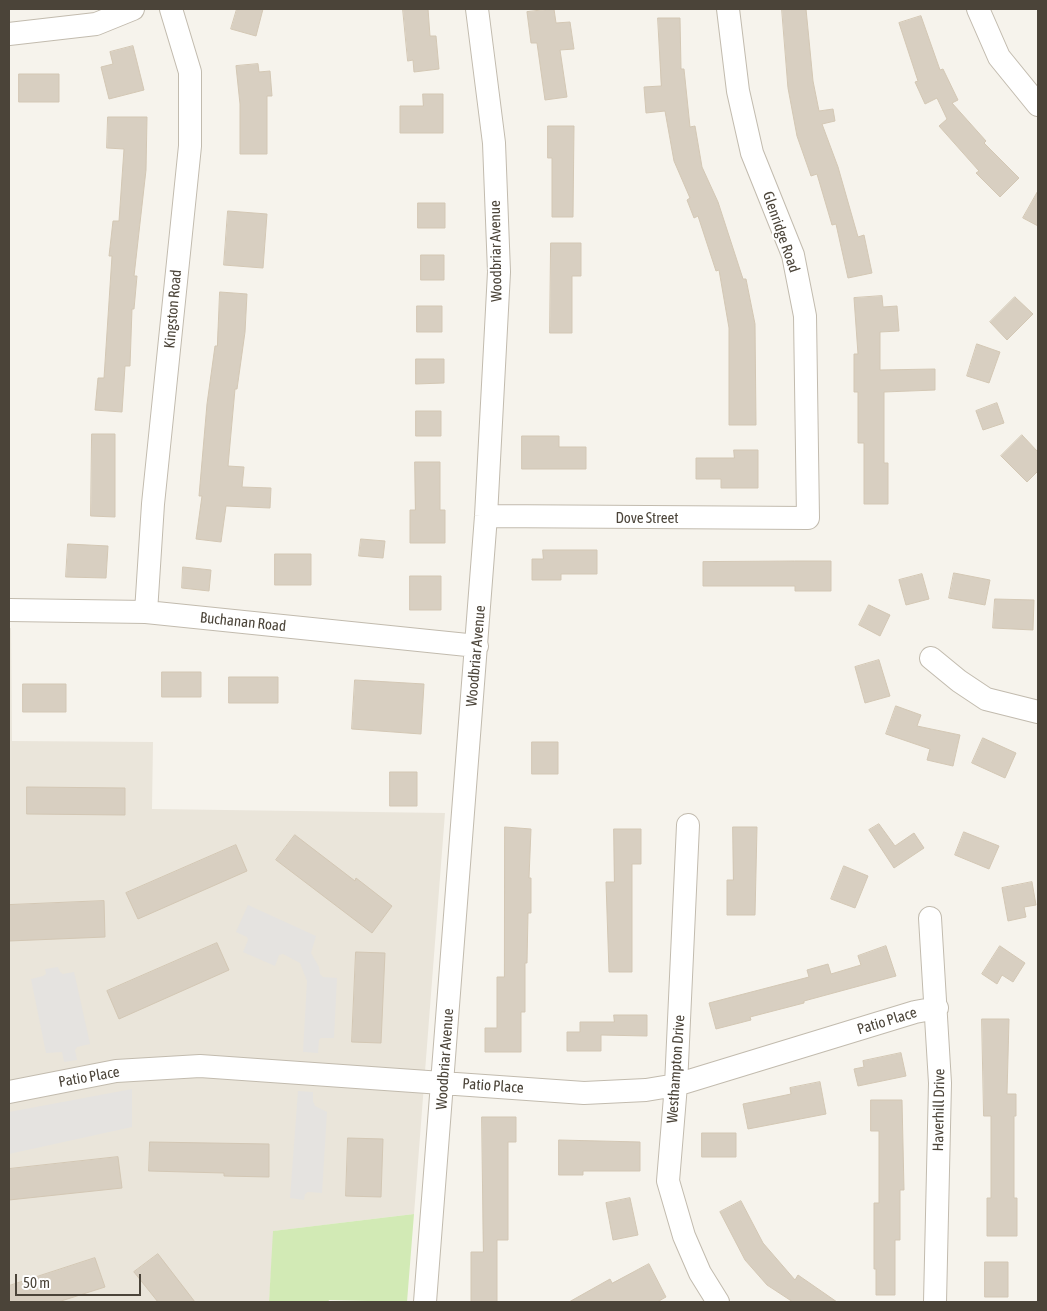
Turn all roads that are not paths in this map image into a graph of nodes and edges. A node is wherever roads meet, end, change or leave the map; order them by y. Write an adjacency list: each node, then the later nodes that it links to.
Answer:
1 (133, 9): 6 (street)
2 (170, 9): 11 (street, Kingston Road)
3 (477, 9): 8 (street, Woodbriar Avenue)
4 (728, 9): 9 (street, Glenridge Road)
5 (978, 9): 7 (street)
6 (9, 34)
7 (1038, 105)
8 (486, 516): 9 (street, Dove Street); 12 (street, Woodbriar Avenue)
9 (808, 518)
10 (9, 610): 11 (street, Buchanan Road)
11 (146, 612): 12 (street, Buchanan Road)
12 (477, 646): 18 (street, Woodbriar Avenue)
13 (931, 658): 14 (street)
14 (1038, 712)
15 (688, 826): 19 (street, Westhampton Drive)
16 (930, 918): 17 (street, Haverhill Drive)
17 (937, 1008): 19 (street, Patio Place); 23 (street, Haverhill Drive)
18 (444, 1082): 19 (street, Patio Place); 20 (street, Patio Place); 21 (street, Woodbriar Avenue)
19 (676, 1085): 22 (street, Westhampton Drive)
20 (9, 1092)
21 (425, 1302)
22 (718, 1302)
23 (935, 1302)

